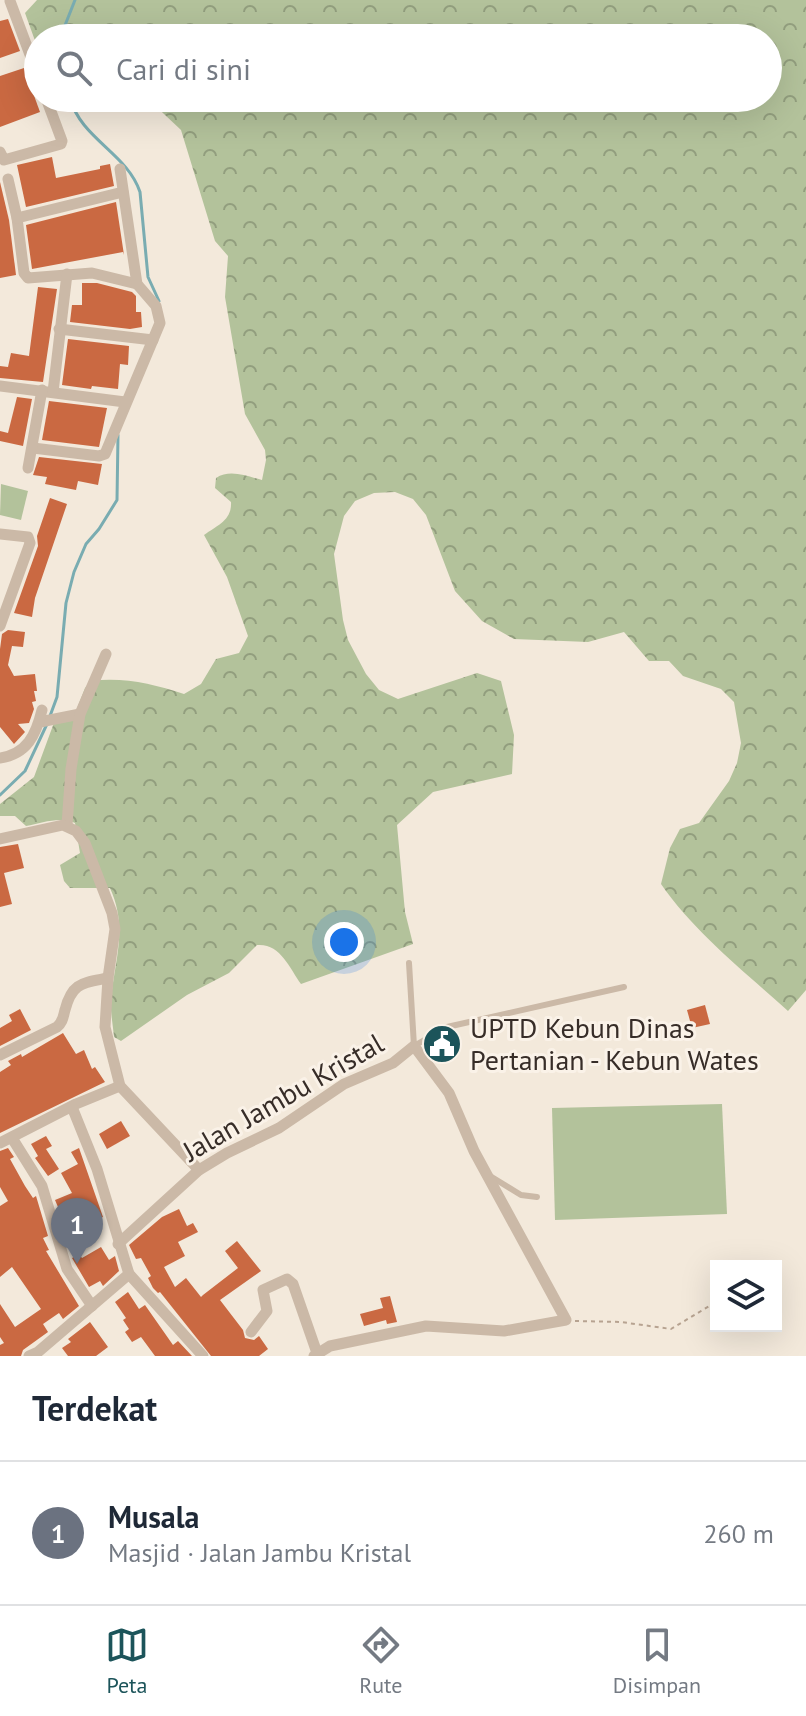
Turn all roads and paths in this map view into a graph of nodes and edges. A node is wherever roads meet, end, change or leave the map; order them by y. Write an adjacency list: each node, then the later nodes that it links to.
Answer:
1 (7, 2): 2 (street)
2 (24, 43)
3 (51, 112): 4 (street)
4 (2, 156)
5 (120, 169): 7 (street)
6 (8, 179): 8 (street)
7 (123, 192): 8 (street); 10 (street)
8 (17, 218): 9 (street)
9 (67, 274): 10 (street); 11 (street)
10 (137, 284): 12 (street)
11 (59, 329): 12 (street); 14 (street)
12 (153, 340): 15 (street)
13 (0, 386): 14 (street)
14 (48, 391): 15 (street); 16 (street)
15 (125, 402): 16 (street)
16 (33, 448): 17 (street)
17 (28, 468)
18 (0, 534): 19 (street)
19 (0, 626)
20 (106, 654): 21 (street)
21 (80, 714): 22 (street); 23 (street)
22 (0, 758)
23 (67, 825): 24 (street); 26 (street)
24 (0, 839)
25 (409, 963): 28 (lane)
26 (108, 978): 29 (street); 30 (street)
27 (624, 987): 28 (lane)
28 (414, 1046): 34 (street, Jalan Jambu Kristal); 35 (street)
29 (0, 1055)
30 (120, 1086): 31 (street); 34 (street)
31 (72, 1107): 32 (street); 37 (street)
32 (12, 1138): 33 (street); 39 (street)
33 (0, 1143)
34 (199, 1170): 37 (street, Jalan Jambu Kristal)
35 (487, 1174): 36 (lane); 41 (street)
36 (537, 1197)
37 (118, 1244): 38 (street)
38 (129, 1274): 39 (street); 45 (street)
39 (92, 1306): 44 (street)
40 (710, 1306): 41 (path)
41 (566, 1320): 43 (street)
42 (251, 1332): 43 (street)
43 (315, 1354)
44 (36, 1355)
45 (203, 1356)

